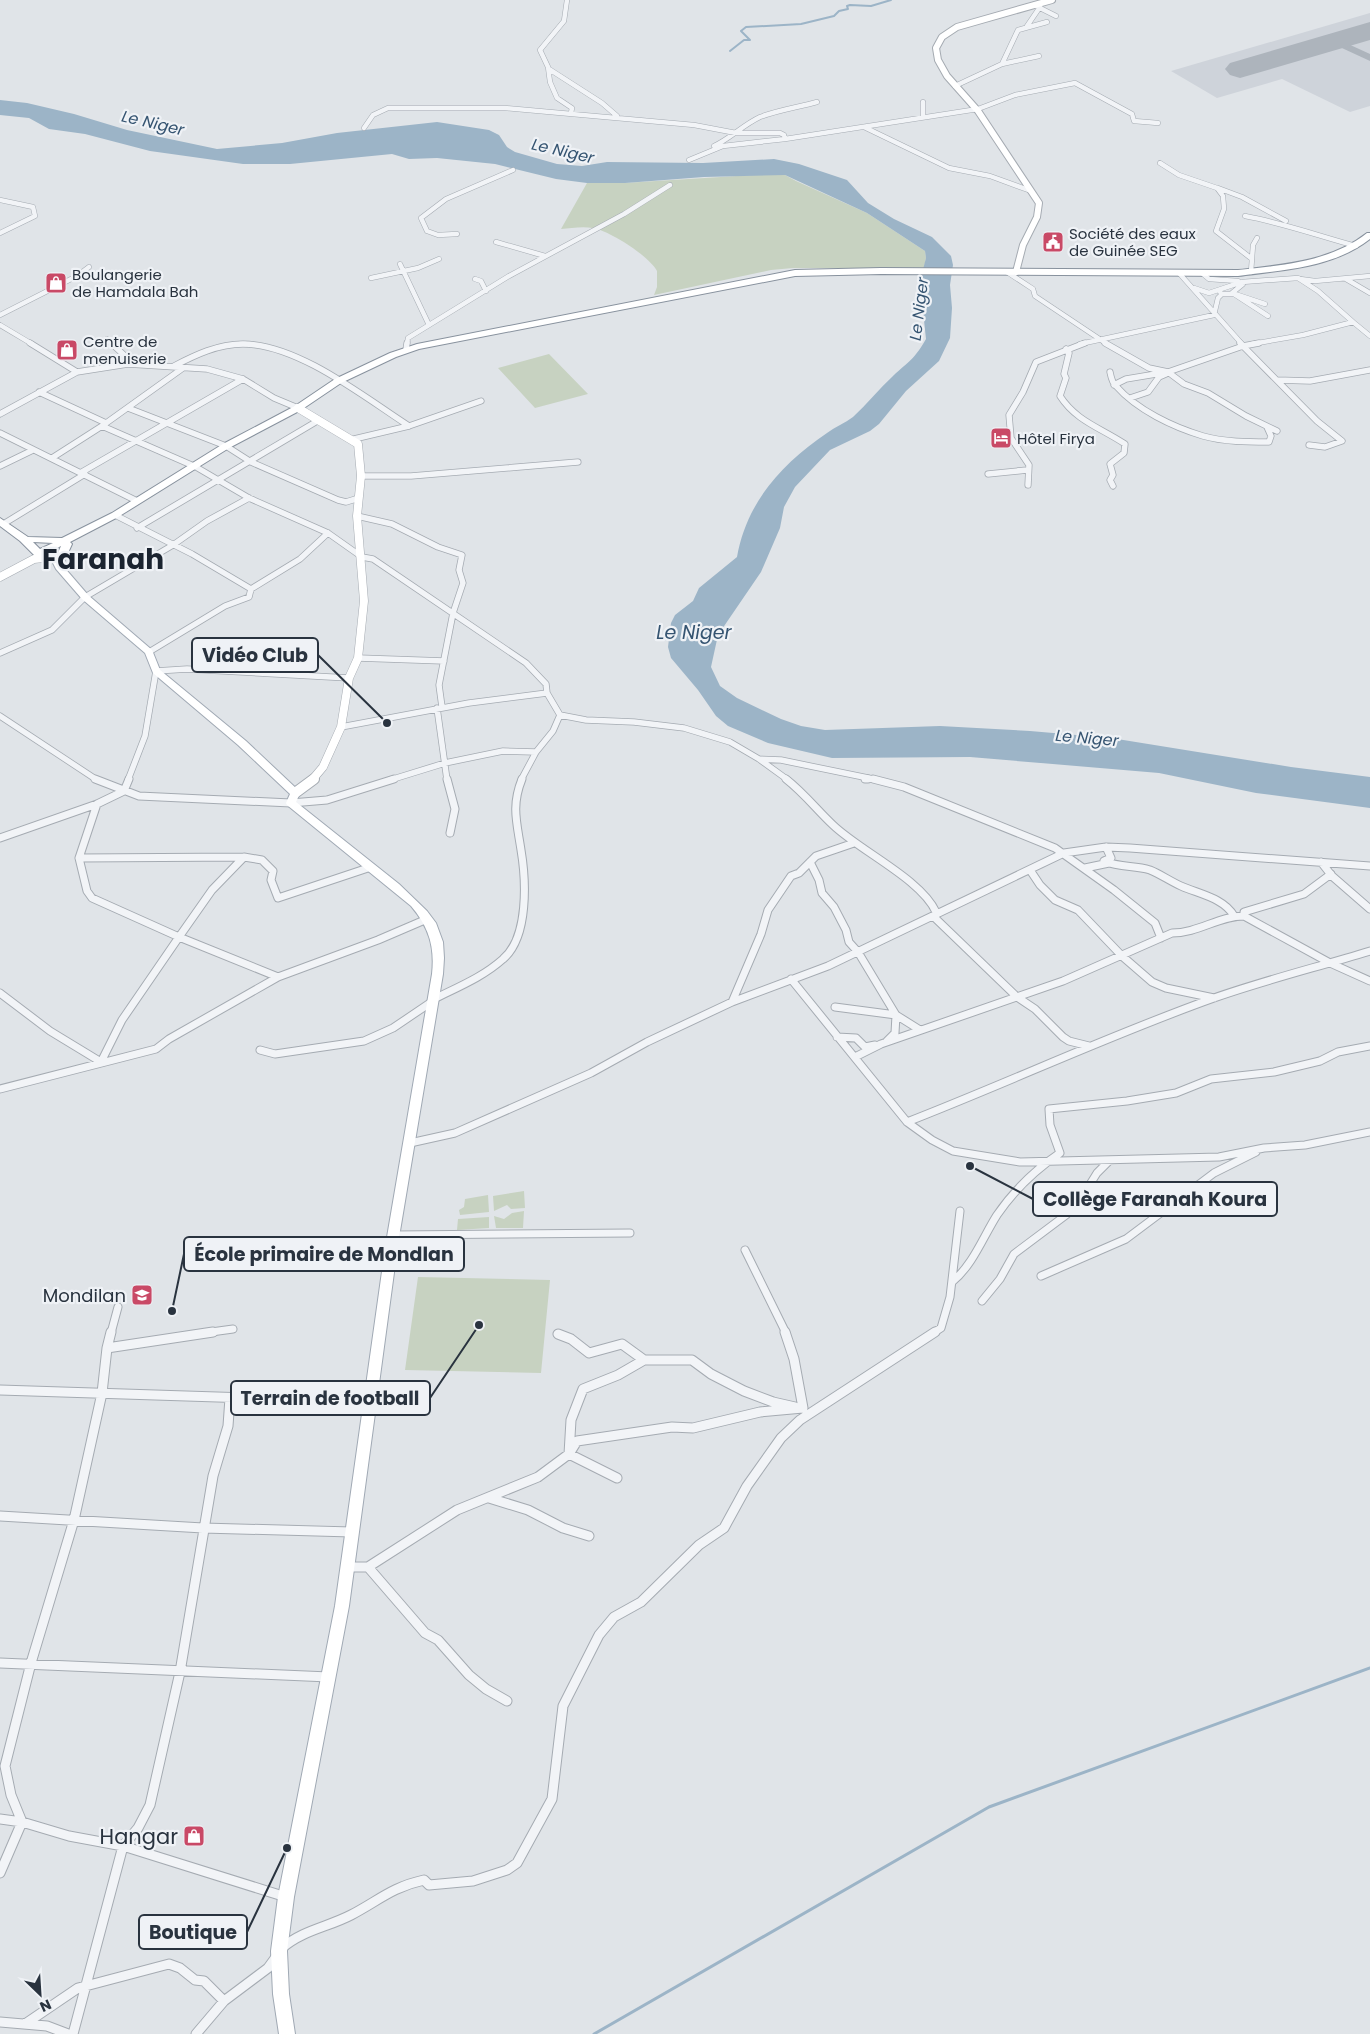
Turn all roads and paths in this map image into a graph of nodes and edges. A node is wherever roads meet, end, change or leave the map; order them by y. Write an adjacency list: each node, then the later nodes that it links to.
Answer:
1 (567, 0): 9 (street)
2 (1052, 0): 3 (street)
3 (1037, 6): 4 (street); 6 (street); 10 (street)
4 (1056, 16)
5 (1046, 22): 6 (street)
6 (1027, 26): 8 (street)
7 (1039, 56): 8 (street)
8 (1002, 64): 10 (street)
9 (549, 70): 14 (street); 16 (street)
10 (955, 86): 13 (street)
11 (817, 102): 20 (street)
12 (922, 102): 15 (street)
13 (976, 109): 15 (street); 17 (street); 28 (street)
14 (571, 113): 16 (street); 19 (street)
15 (922, 116): 18 (street)
16 (628, 120): 20 (street)
17 (1158, 123)
18 (864, 127): 21 (street); 28 (street)
19 (364, 128)
20 (736, 133): 21 (street); 22 (street)
21 (784, 139): 22 (street)
22 (717, 148): 23 (street)
23 (689, 160)
24 (1160, 163): 27 (street)
25 (513, 170): 33 (street)
26 (670, 185): 38 (street)
27 (1217, 188): 31 (street); 40 (street)
28 (1031, 191): 45 (street)
29 (0, 200): 32 (street)
30 (1245, 216): 31 (street)
31 (1286, 224): 37 (street)
32 (0, 233)
33 (457, 234)
34 (1256, 238): 40 (street)
35 (1369, 238): 37 (highway)
36 (496, 242): 38 (street)
37 (1356, 246): 46 (highway)
38 (545, 256): 56 (street)
39 (439, 259): 43 (street)
40 (1252, 259): 46 (street)
41 (400, 264): 43 (street)
42 (89, 267): 61 (street)
43 (403, 271): 50 (street); 66 (street)
44 (1007, 272): 45 (highway); 69 (street); 72 (highway)
45 (1016, 272): 47 (highway)
46 (1251, 272): 48 (highway)
47 (1179, 274): 48 (highway); 55 (street)
48 (1203, 274): 54 (street)
49 (1370, 276): 53 (street)
50 (371, 278)
51 (475, 278): 56 (street)
52 (1300, 279): 53 (street); 54 (street); 64 (street)
53 (1346, 279): 58 (street)
54 (1242, 283): 57 (street); 59 (street)
55 (1194, 288): 57 (street); 62 (street)
56 (486, 290): 66 (street)
57 (1221, 293): 59 (street); 62 (street)
58 (1370, 293)
59 (1234, 294): 60 (street); 63 (street)
60 (1265, 304)
61 (0, 315)
62 (1214, 315): 69 (street); 70 (street)
63 (1268, 316)
64 (1353, 322): 67 (street); 70 (street)
65 (0, 325): 77 (street)
66 (429, 326): 72 (street)
67 (1370, 336)
68 (107, 339): 73 (street)
69 (1099, 340): 71 (street); 79 (street)
70 (1244, 346): 79 (street); 81 (street)
71 (1066, 349): 107 (street); 113 (street)
72 (406, 350): 82 (highway)
73 (128, 364): 74 (street); 77 (street)
74 (174, 366): 75 (street); 82 (street)
75 (183, 368): 80 (street); 87 (street)
76 (1370, 370): 81 (street)
77 (77, 372): 84 (street)
78 (1110, 372): 83 (street)
79 (1168, 372): 83 (street); 85 (street); 94 (street)
80 (243, 379): 88 (street); 91 (street)
81 (1276, 379): 99 (street)
82 (338, 381): 88 (highway); 93 (street)
83 (1114, 385): 85 (street)
84 (39, 392): 89 (street); 92 (street)
85 (1130, 398): 94 (street)
86 (481, 401): 93 (street)
87 (128, 408): 91 (street); 92 (street)
88 (298, 408): 90 (street); 100 (highway)
89 (0, 414)
90 (319, 420): 98 (street); 103 (street)
91 (168, 422): 97 (street); 100 (street)
92 (104, 425): 97 (street); 102 (street)
93 (409, 426): 98 (street)
94 (1266, 426): 95 (street)
95 (1277, 432)
96 (0, 433): 101 (street)
97 (136, 440): 106 (street); 108 (street)
98 (354, 440): 110 (street)
99 (1309, 445)
100 (226, 446): 103 (street); 106 (highway)
101 (33, 450): 102 (street); 105 (street)
102 (52, 458): 108 (street)
103 (250, 462): 111 (street); 115 (street)
104 (578, 462): 110 (street)
105 (0, 466)
106 (196, 466): 111 (street); 116 (highway)
107 (1027, 470): 109 (street); 112 (street)
108 (84, 473): 116 (street); 119 (street)
109 (988, 474)
110 (361, 476): 115 (street)
111 (220, 480): 114 (street); 120 (street)
112 (1028, 485)
113 (1113, 486)
114 (249, 498): 121 (street); 124 (street)
115 (358, 498): 118 (street)
116 (137, 501): 117 (highway)
117 (115, 515): 120 (street); 123 (highway)
118 (357, 516): 126 (street); 131 (street)
119 (2, 522): 122 (highway)
120 (137, 528): 124 (street)
121 (328, 533): 126 (street); 129 (street)
122 (28, 539): 123 (highway); 125 (highway)
123 (65, 542): 125 (highway); 127 (highway)
124 (173, 545): 129 (street); 130 (street)
125 (43, 554): 127 (main road); 128 (street)
126 (362, 557): 131 (street); 134 (street)
127 (59, 565): 130 (main road)
128 (0, 577)
129 (251, 588): 132 (street)
130 (85, 597): 132 (main road); 133 (street)
131 (454, 613): 135 (street); 138 (street)
132 (149, 652): 136 (main road)
133 (0, 653)
134 (358, 658): 135 (street); 137 (street)
135 (444, 660): 139 (street)
136 (156, 671): 137 (street); 146 (street); 147 (main road)
137 (349, 678): 142 (street)
138 (547, 693): 139 (street); 140 (street)
139 (440, 707): 142 (street); 145 (street)
140 (560, 715): 143 (street); 144 (street)
141 (0, 716): 146 (street)
142 (341, 727): 147 (street)
143 (536, 752): 145 (street); 181 (street)
144 (759, 758): 151 (street); 153 (street)
145 (445, 763): 147 (street); 149 (street)
146 (124, 791): 147 (street); 148 (street)
147 (293, 798): 160 (main road)
148 (97, 804): 150 (street); 155 (street)
149 (450, 833)
150 (0, 838)
151 (854, 843): 156 (street); 167 (street)
152 (1106, 847): 153 (street); 157 (street); 158 (street)
153 (1064, 853): 161 (street); 162 (street)
154 (244, 857): 155 (street); 160 (street); 169 (street)
155 (79, 858): 169 (street)
156 (810, 862): 172 (street); 182 (street)
157 (1321, 862): 159 (street); 163 (street)
158 (1109, 863): 161 (street); 165 (street)
159 (1370, 866)
160 (371, 868): 168 (main road)
161 (1085, 868): 170 (street)
162 (1030, 870): 167 (street); 173 (street)
163 (1331, 874): 164 (street); 166 (street)
164 (1370, 909)
165 (1234, 916): 166 (street); 170 (street)
166 (1244, 916): 174 (street)
167 (934, 917): 172 (street); 179 (street)
168 (427, 919): 175 (street); 181 (main road)
169 (179, 936): 175 (street); 192 (street)
170 (1161, 938): 173 (street)
171 (1370, 951): 174 (street)
172 (858, 952): 176 (street); 184 (street)
173 (1122, 956): 179 (street); 180 (street)
174 (1330, 963): 177 (street); 180 (street)
175 (278, 977): 192 (street)
176 (791, 979): 182 (street); 186 (street)
177 (1370, 981)
178 (0, 993): 192 (street)
179 (1017, 996): 185 (street); 188 (street)
180 (1214, 998): 188 (street)
181 (434, 1000): 190 (street); 196 (main road)
182 (732, 1002): 196 (street)
183 (835, 1007): 184 (street)
184 (896, 1014): 185 (street); 187 (street)
185 (920, 1030): 187 (street)
186 (837, 1037): 187 (street); 191 (street)
187 (881, 1044): 191 (street)
188 (1089, 1046): 194 (street)
189 (1370, 1046): 198 (street)
190 (260, 1050)
191 (855, 1057): 194 (street)
192 (101, 1062): 193 (street)
193 (0, 1089)
194 (907, 1122): 198 (street)
195 (1370, 1132): 197 (street)
196 (410, 1143): 202 (main road)
197 (1264, 1148): 199 (street); 204 (street)
198 (1047, 1160): 199 (street); 205 (street)
199 (1110, 1160): 206 (street)
200 (960, 1211): 205 (street)
201 (630, 1233): 202 (street)
202 (394, 1235): 215 (main road)
203 (745, 1250): 216 (street)
204 (1041, 1276)
205 (952, 1282): 237 (street)
206 (982, 1302)
207 (118, 1307): 210 (street)
208 (233, 1329): 210 (street)
209 (558, 1334): 211 (street)
210 (107, 1348): 213 (street)
211 (644, 1360): 216 (street); 217 (street)
212 (0, 1390): 213 (street)
213 (102, 1393): 214 (street); 221 (street)
214 (230, 1398): 215 (street); 222 (street)
215 (369, 1402): 223 (main road)
216 (803, 1408): 217 (street)
217 (569, 1454): 218 (street); 219 (street)
218 (617, 1478)
219 (489, 1498): 224 (street); 226 (street)
220 (0, 1516): 221 (street)
221 (74, 1520): 222 (street); 228 (street)
222 (204, 1528): 223 (street); 229 (street)
223 (352, 1532): 225 (main road)
224 (589, 1536)
225 (347, 1567): 226 (street); 230 (main road)
226 (368, 1567): 231 (street)
227 (0, 1663): 228 (street)
228 (31, 1663): 229 (street); 233 (street)
229 (180, 1672): 230 (street); 234 (street)
230 (329, 1677): 236 (main road)
231 (507, 1701)
232 (0, 1819): 233 (street)
233 (22, 1822): 234 (street); 235 (street)
234 (123, 1846): 236 (street); 238 (street)
235 (0, 1873)
236 (286, 1898): 237 (main road)
237 (279, 1951): 239 (street); 245 (main road)
238 (84, 1986): 239 (street); 241 (street); 243 (street)
239 (224, 2001): 244 (street)
240 (0, 2022): 241 (street)
241 (25, 2024): 242 (street)
242 (68, 2034)
243 (73, 2034)
244 (196, 2034)
245 (287, 2034)

